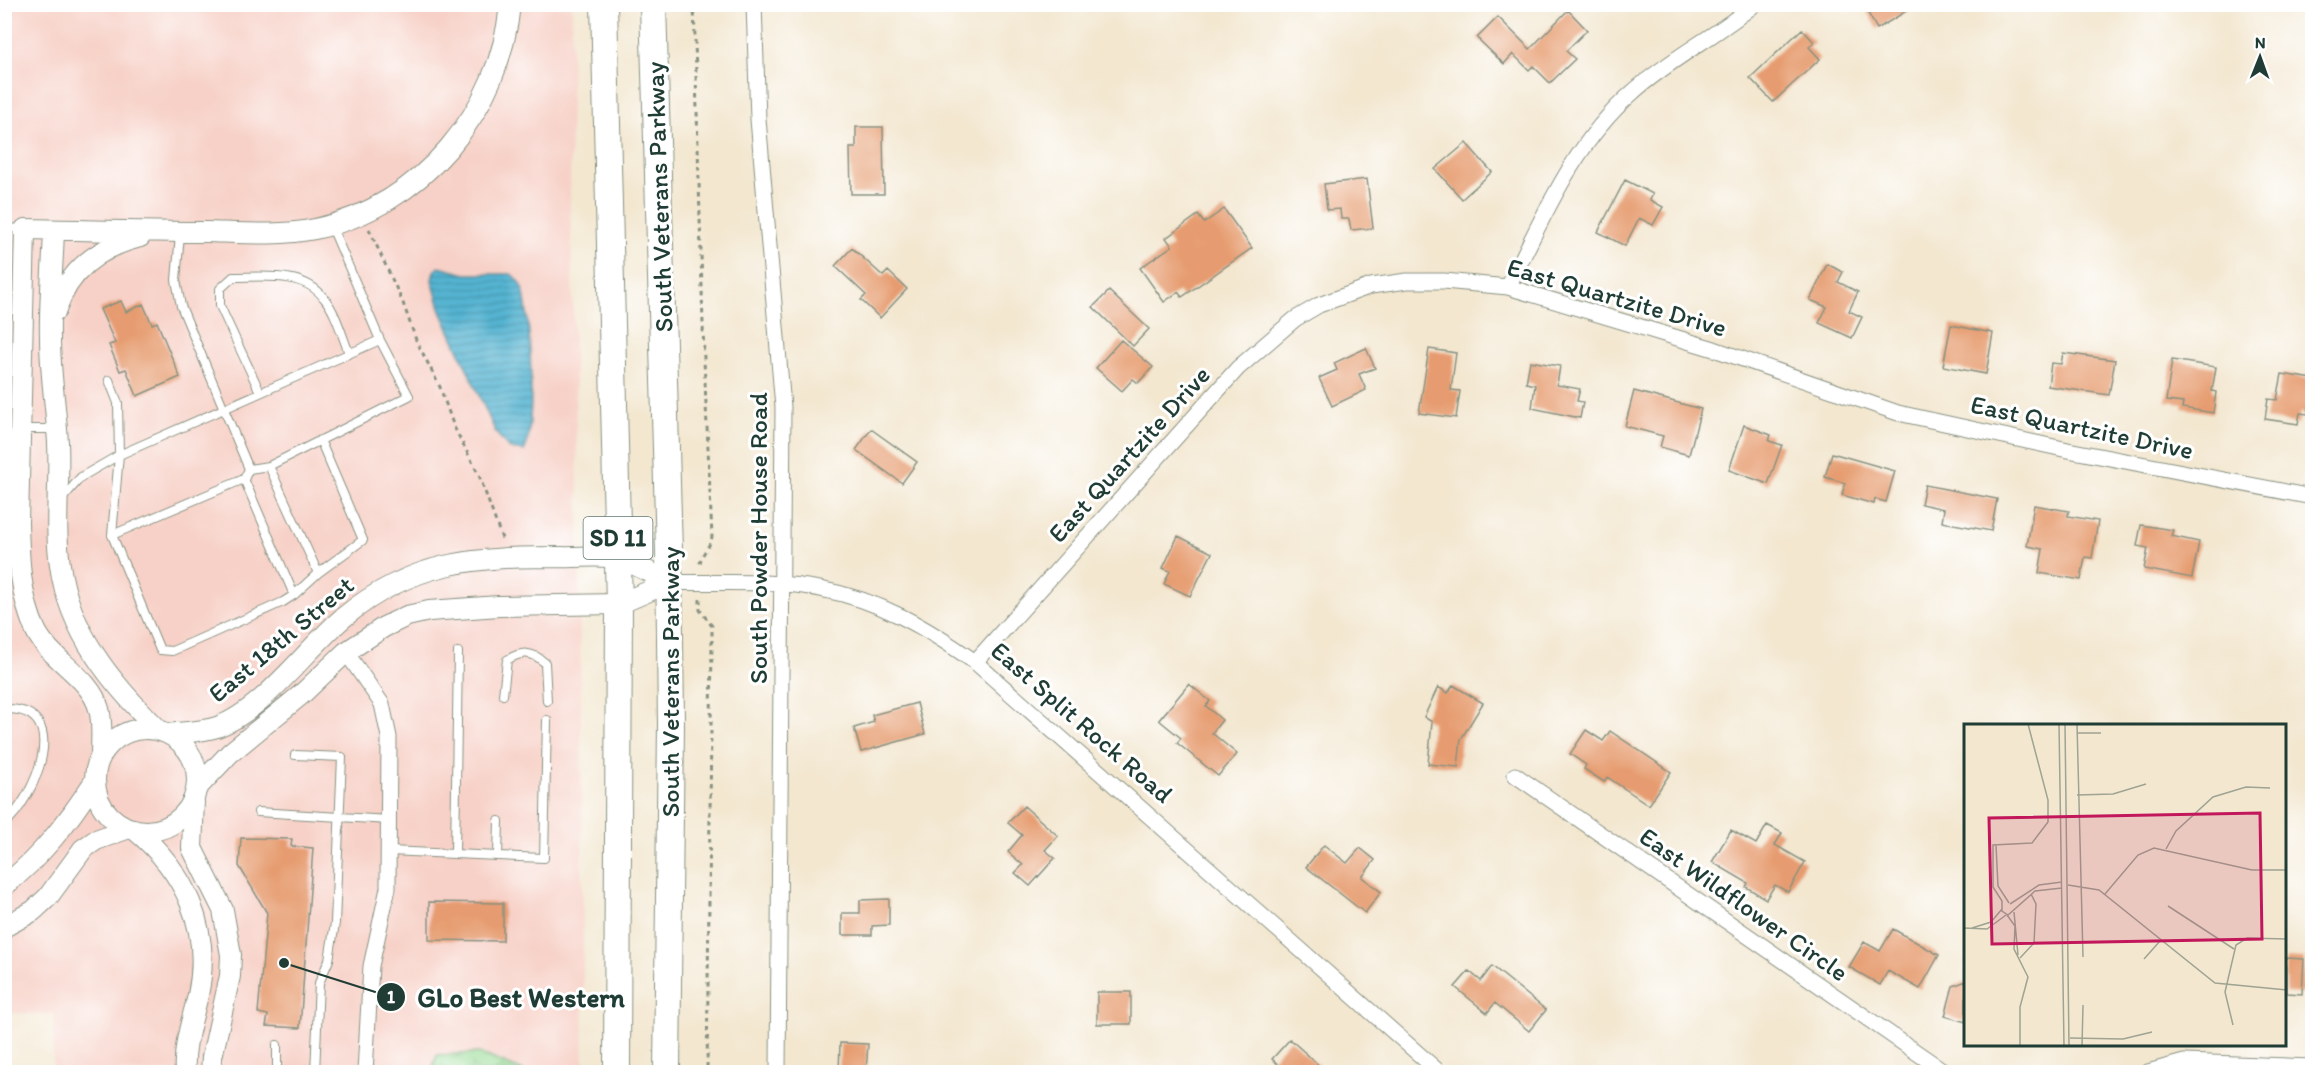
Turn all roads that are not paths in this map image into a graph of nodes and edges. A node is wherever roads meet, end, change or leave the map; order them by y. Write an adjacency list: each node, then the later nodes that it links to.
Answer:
1 (510, 4): 6 (street)
2 (604, 4): 28 (highway, South Veterans Parkway / SD 11)
3 (653, 4): 30 (highway, South Veterans Parkway / SD 11)
4 (754, 4): 31 (street, South Powder House Road)
5 (1755, 4): 11 (street)
6 (331, 224): 10 (street); 13 (lane)
7 (4, 228): 8 (lane)
8 (25, 229): 9 (street); 18 (street)
9 (54, 230): 10 (street); 12 (street)
10 (176, 232): 12 (street); 17 (lane)
11 (1508, 287): 25 (street, East Quartzite Drive); 36 (street, East Quartzite Drive)
12 (50, 336): 19 (street)
13 (380, 340): 14 (lane); 20 (lane)
14 (349, 353): 16 (lane); 16 (lane)
15 (109, 380): 21 (lane)
16 (260, 392): 17 (lane)
17 (223, 407): 21 (lane); 23 (lane)
18 (20, 429): 19 (lane); 42 (street)
19 (57, 429): 26 (street)
20 (320, 440): 22 (lane); 29 (lane)
21 (118, 455): 26 (lane); 27 (lane)
22 (269, 466): 23 (lane); 29 (lane)
23 (249, 469): 24 (lane)
24 (244, 479): 27 (lane); 32 (lane)
25 (2313, 496)
26 (57, 505): 41 (street)
27 (112, 535): 32 (lane)
28 (618, 558): 30 (street, East 18th Street); 33 (highway, South Veterans Parkway / SD 11); 41 (street, East 18th Street)
29 (318, 573): 32 (lane)
30 (670, 582): 31 (street, East Split Rock Road); 33 (street, East Split Rock Road); 66 (highway, South Veterans Parkway / SD 11)
31 (784, 584): 36 (street, East Split Rock Road); 67 (street, South Powder House Road)
32 (294, 594)
33 (619, 604): 34 (street, East 18th Street); 65 (highway, South Veterans Parkway / SD 11)
34 (346, 652): 46 (street, East 18th Street); 49 (street)
35 (458, 652): 54 (lane)
36 (975, 663): 68 (street, East Split Rock Road)
37 (503, 695): 38 (lane)
38 (547, 701)
39 (4, 709): 51 (lane)
40 (547, 720): 55 (lane)
41 (163, 732): 42 (street, East 18th Street); 46 (street)
42 (101, 755): 45 (street)
43 (295, 755): 48 (lane)
44 (1515, 775): 69 (street, East Wildflower Circle)
45 (94, 782): 52 (street); 56 (street)
46 (195, 793): 52 (street, East 18th Street); 61 (street)
47 (258, 812): 48 (lane)
48 (340, 817): 49 (lane); 63 (lane)
49 (390, 821): 53 (street)
50 (499, 821): 55 (lane)
51 (4, 824)
52 (132, 828): 57 (street, East 18th Street); 60 (street)
53 (390, 851): 54 (lane); 64 (street)
54 (454, 855): 55 (lane)
55 (498, 856)
56 (4, 886)
57 (4, 927)
58 (277, 1045): 62 (lane)
59 (2313, 1067): 70 (street)
60 (185, 1072)
61 (211, 1072)
62 (277, 1072)
63 (315, 1072)
64 (365, 1072)
65 (617, 1072)
66 (667, 1072)
67 (778, 1072)
68 (1437, 1072)
69 (1945, 1072)
70 (2148, 1072)

